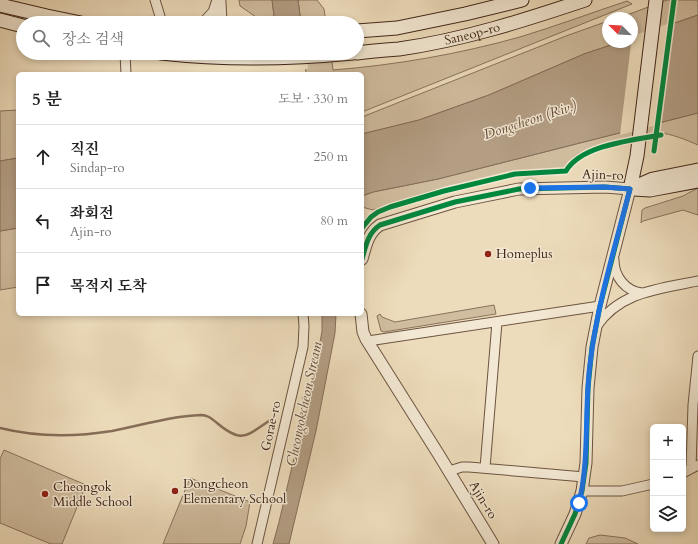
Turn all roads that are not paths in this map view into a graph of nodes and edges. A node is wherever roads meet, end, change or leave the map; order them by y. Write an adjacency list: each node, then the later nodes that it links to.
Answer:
1 (155, 0): 8 (street)
2 (219, 0): 9 (street); 10 (street)
3 (522, 0): 13 (main road, Saneop-ro)
4 (585, 0): 14 (main road, Saneop-ro)
5 (656, 0): 19 (main road)
6 (0, 5): 7 (main road)
7 (47, 16)
8 (160, 16)
9 (210, 16)
10 (220, 16)
11 (0, 20): 12 (main road)
12 (16, 24)
13 (364, 30)
14 (364, 52)
15 (125, 60): 16 (street)
16 (126, 72)
17 (698, 170): 19 (main road)
18 (698, 181): 19 (main road)
19 (630, 189): 20 (street, Ajin-ro); 21 (street)
20 (364, 253)
21 (614, 254): 23 (street); 24 (street)
22 (698, 282): 23 (street)
23 (642, 293): 28 (street)
24 (600, 306): 27 (street); 28 (street)
25 (303, 316): 37 (street, Gorae-ro)
26 (361, 316): 29 (street, Ajin-ro)
27 (497, 322): 29 (street); 31 (street, Ajin-ro)
28 (596, 328): 34 (street)
29 (368, 341): 33 (street, Ajin-ro)
30 (698, 356): 32 (street)
31 (485, 468): 33 (street, Ajin-ro); 34 (street, Ajin-ro)
32 (691, 469)
33 (449, 472): 38 (street, Ajin-ro)
34 (584, 477): 36 (street)
35 (650, 485): 36 (street)
36 (582, 491): 39 (street)
37 (257, 544)
38 (493, 544)
39 (561, 544)

